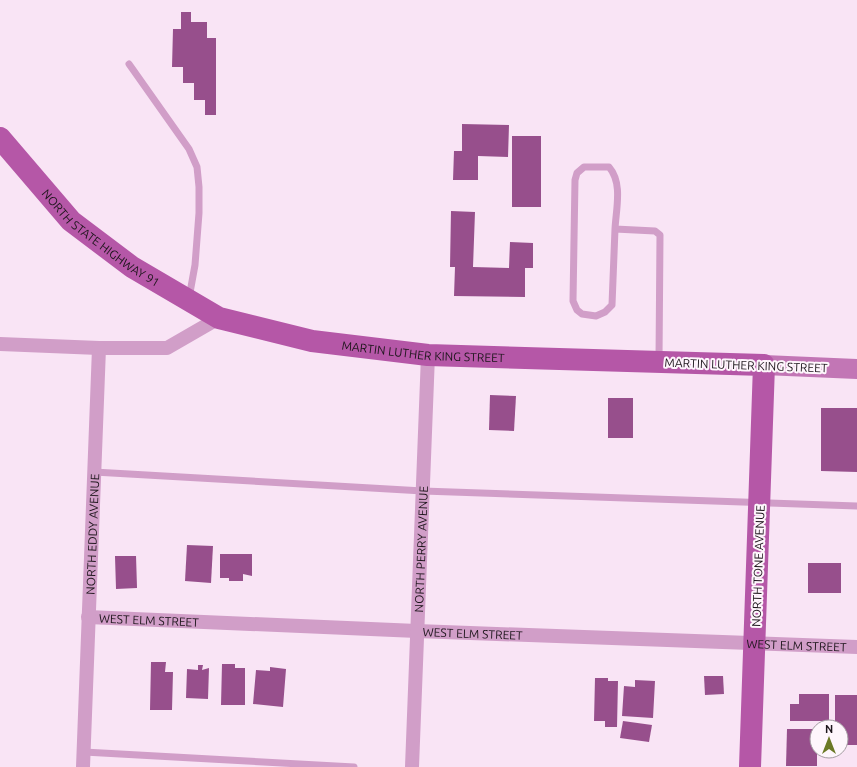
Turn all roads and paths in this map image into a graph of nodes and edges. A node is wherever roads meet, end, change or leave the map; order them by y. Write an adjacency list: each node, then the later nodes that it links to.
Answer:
1 (129, 64): 4 (lane)
2 (0, 138): 4 (main road, NORTH STATE HIGHWAY 91)
3 (616, 229): 3 (lane); 9 (lane)
4 (189, 300): 5 (main road, NORTH STATE HIGHWAY 91)
5 (219, 318): 7 (street); 8 (main road, MARTIN LUTHER KING STREET)
6 (0, 344): 7 (street)
7 (99, 348): 12 (street, NORTH EDDY AVENUE)
8 (428, 356): 9 (main road, MARTIN LUTHER KING STREET); 13 (street, NORTH PERRY AVENUE)
9 (659, 362): 10 (main road, MARTIN LUTHER KING STREET)
10 (764, 365): 11 (street, MARTIN LUTHER KING STREET); 14 (main road, NORTH TONE AVENUE)
11 (857, 368)
12 (94, 472): 13 (lane); 16 (street, NORTH EDDY AVENUE)
13 (423, 491): 14 (lane); 17 (street, NORTH PERRY AVENUE)
14 (760, 502): 15 (lane); 18 (main road, NORTH TONE AVENUE)
15 (857, 506)
16 (88, 617): 17 (street, WEST ELM STREET); 20 (street, NORTH EDDY AVENUE)
17 (417, 631): 18 (street, WEST ELM STREET); 23 (street, NORTH PERRY AVENUE)
18 (755, 643): 19 (street, WEST ELM STREET); 24 (main road, NORTH TONE AVENUE)
19 (857, 647)
20 (84, 752): 21 (street, NORTH EDDY AVENUE); 22 (lane)
21 (83, 767)
22 (354, 767)
23 (412, 767)
24 (750, 767)

